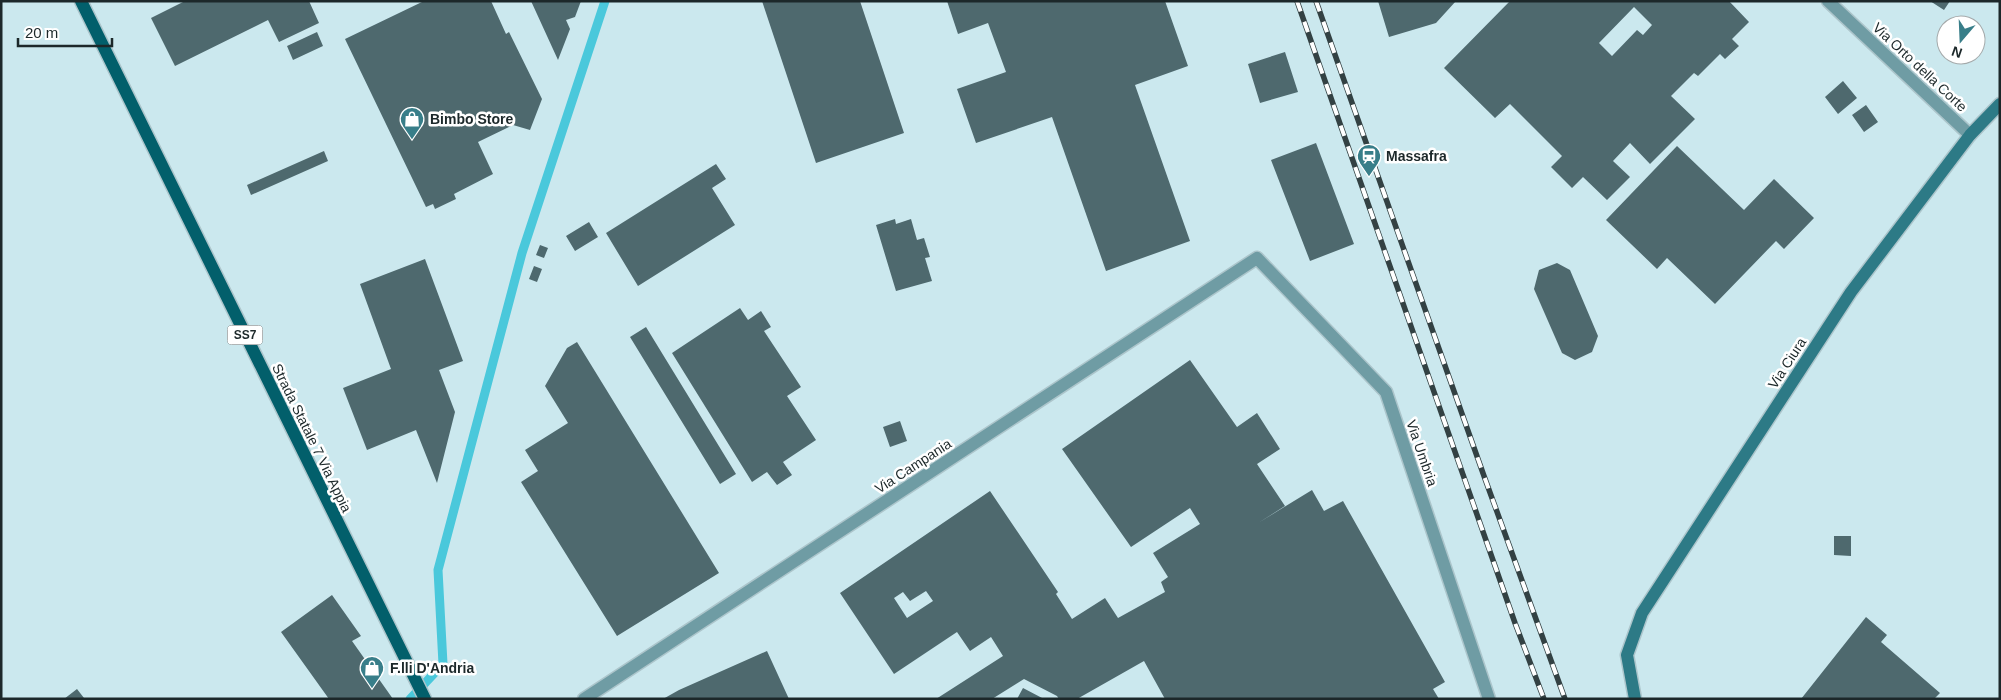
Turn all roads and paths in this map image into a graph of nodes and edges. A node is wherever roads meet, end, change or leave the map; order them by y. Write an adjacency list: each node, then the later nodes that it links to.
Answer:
1 (81, 1): 6 (main road, Strada Statale 7 Via Appia / SS7)
2 (1828, 1): 4 (street, Via Orto della Corte)
3 (2000, 104): 4 (main road, Via Ciura)
4 (1970, 135): 9 (main road, Via Ciura)
5 (1257, 258): 7 (street, Via Campania); 8 (street, Via Umbria)
6 (425, 699)
7 (584, 699)
8 (1489, 699)
9 (1635, 699)

